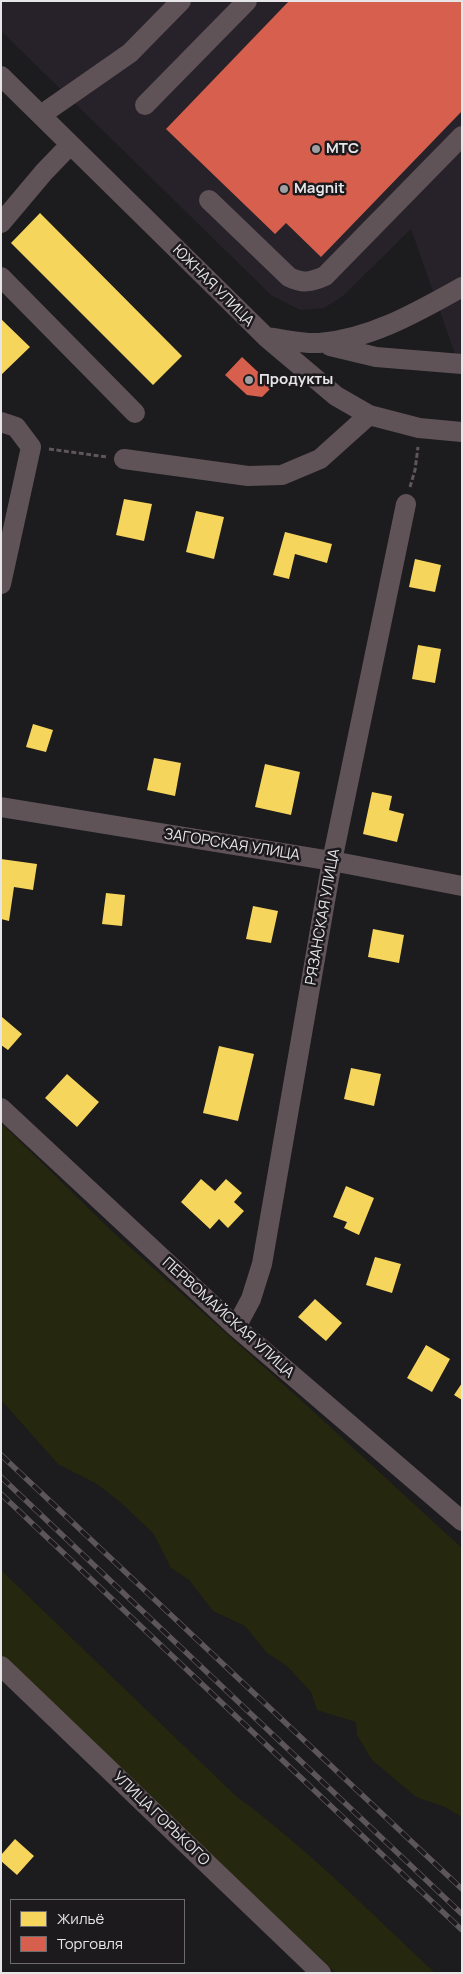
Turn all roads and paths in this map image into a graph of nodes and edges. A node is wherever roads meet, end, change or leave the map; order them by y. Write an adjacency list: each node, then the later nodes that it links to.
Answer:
1 (182, 1): 5 (street)
2 (247, 1): 4 (street)
3 (1, 76): 5 (street, ЮЖНАЯ УЛИЦА)
4 (145, 105)
5 (41, 115): 7 (street, ЮЖНАЯ УЛИЦА)
6 (462, 136): 8 (street)
7 (70, 145): 9 (street); 12 (street, ЮЖНАЯ УЛИЦА)
8 (209, 200)
9 (1, 223)
10 (1, 277): 15 (street)
11 (462, 287): 13 (street)
12 (266, 337): 13 (street); 16 (street, ЮЖНАЯ УЛИЦА)
13 (317, 343): 14 (street)
14 (462, 364)
15 (135, 412)
16 (369, 415): 18 (street, ЮЖНАЯ УЛИЦА); 21 (street)
17 (1, 422): 20 (street)
18 (419, 428): 19 (street, ЮЖНАЯ УЛИЦА); 22 (path)
19 (462, 432)
20 (31, 447): 21 (path); 23 (street)
21 (124, 459)
22 (406, 504): 25 (street, РЯЗАНСКАЯ УЛИЦА)
23 (1, 584)
24 (1, 807): 25 (street, ЗАГОРСКАЯ УЛИЦА)
25 (332, 861): 26 (street, ЗАГОРСКАЯ УЛИЦА); 28 (street, РЯЗАНСКАЯ УЛИЦА)
26 (462, 886)
27 (1, 1108): 28 (street, ПЕРВОМАЙСКАЯ УЛИЦА)
28 (236, 1327): 29 (street, ПЕРВОМАЙСКАЯ УЛИЦА)
29 (462, 1521)
30 (1, 1666): 31 (street, УЛИЦА ГОРЬКОГО)
31 (321, 1973)

